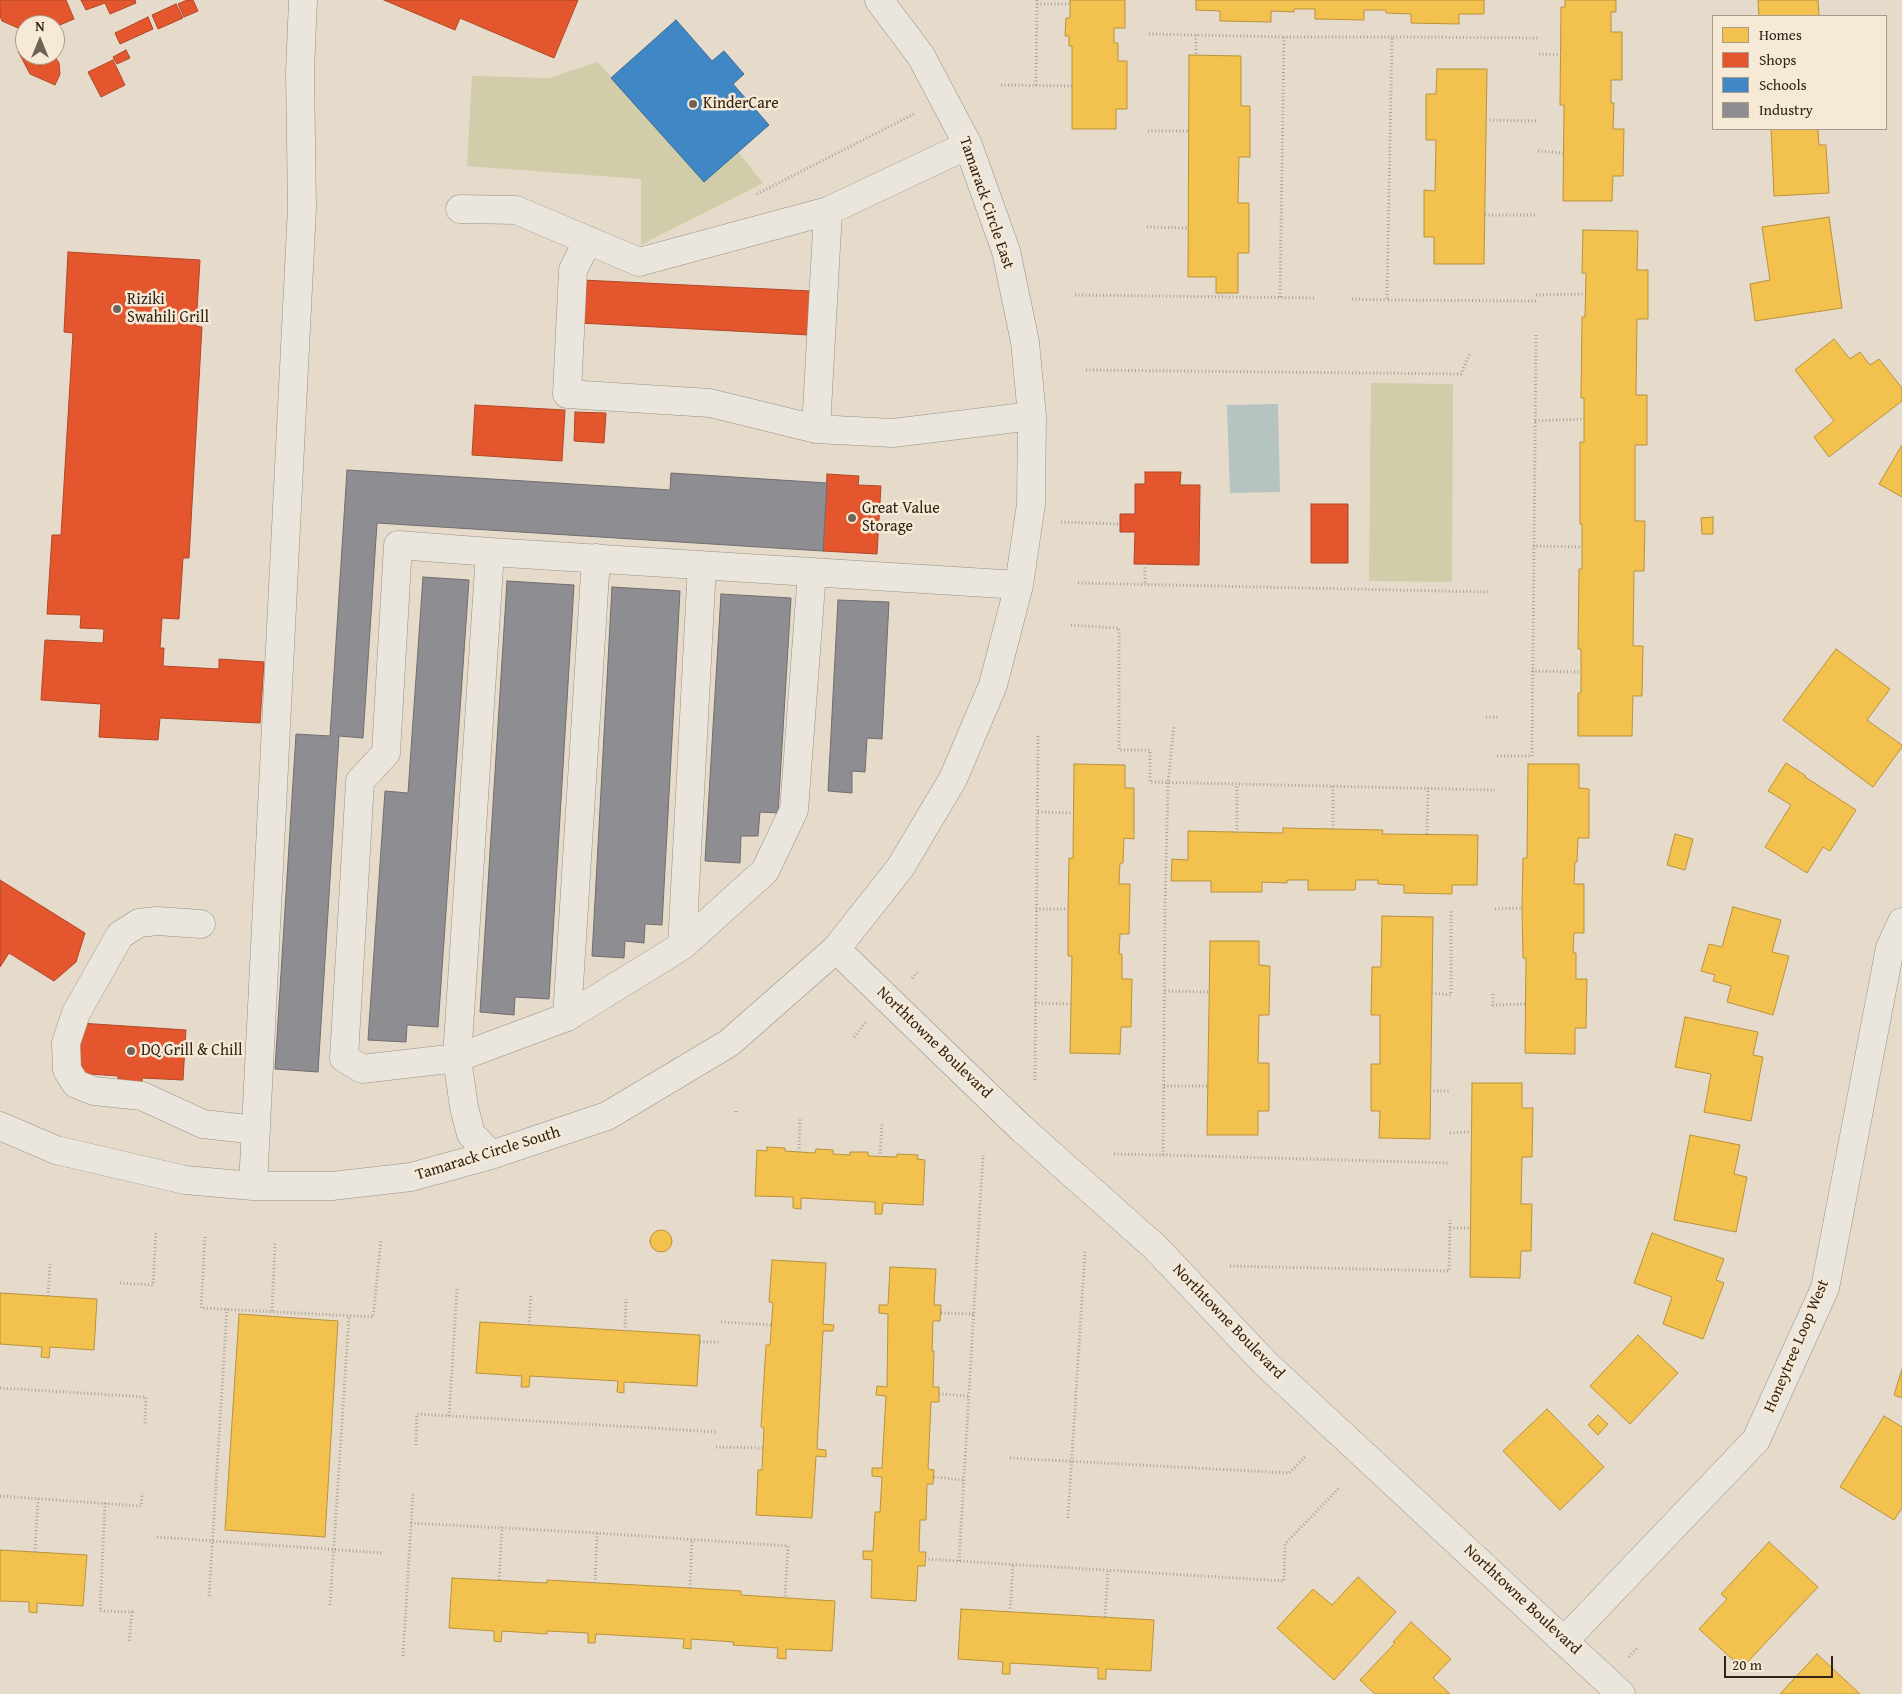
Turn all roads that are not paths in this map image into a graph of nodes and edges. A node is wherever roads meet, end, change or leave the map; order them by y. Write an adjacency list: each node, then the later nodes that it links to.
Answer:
1 (303, 0): 21 (street)
2 (879, 0): 3 (street, Tamarack Circle East)
3 (968, 145): 5 (street); 7 (street, Tamarack Circle East)
4 (460, 209): 6 (street)
5 (828, 211): 6 (street); 8 (street)
6 (588, 240): 8 (street)
7 (1032, 416): 8 (street); 13 (street, Tamarack Circle East)
8 (816, 428)
9 (490, 552): 10 (street); 19 (street); 19 (street)
10 (596, 558): 11 (street); 18 (street)
11 (702, 565): 12 (street); 16 (street)
12 (812, 572): 13 (street); 16 (street)
13 (1019, 585): 17 (street, Tamarack Circle East)
14 (1902, 922): 24 (street, Honeytree Loop West)
15 (201, 924): 21 (street)
16 (682, 946): 18 (street)
17 (836, 949): 22 (street, Tamarack Circle South); 24 (street, Northtowne Boulevard)
18 (567, 1016): 19 (street)
19 (457, 1058): 22 (street)
20 (0, 1126): 23 (street, Tamarack Circle South)
21 (256, 1130): 23 (street)
22 (491, 1156): 23 (street, Tamarack Circle South)
23 (253, 1186)
24 (1565, 1640): 25 (street, Northtowne Boulevard)
25 (1621, 1694)

